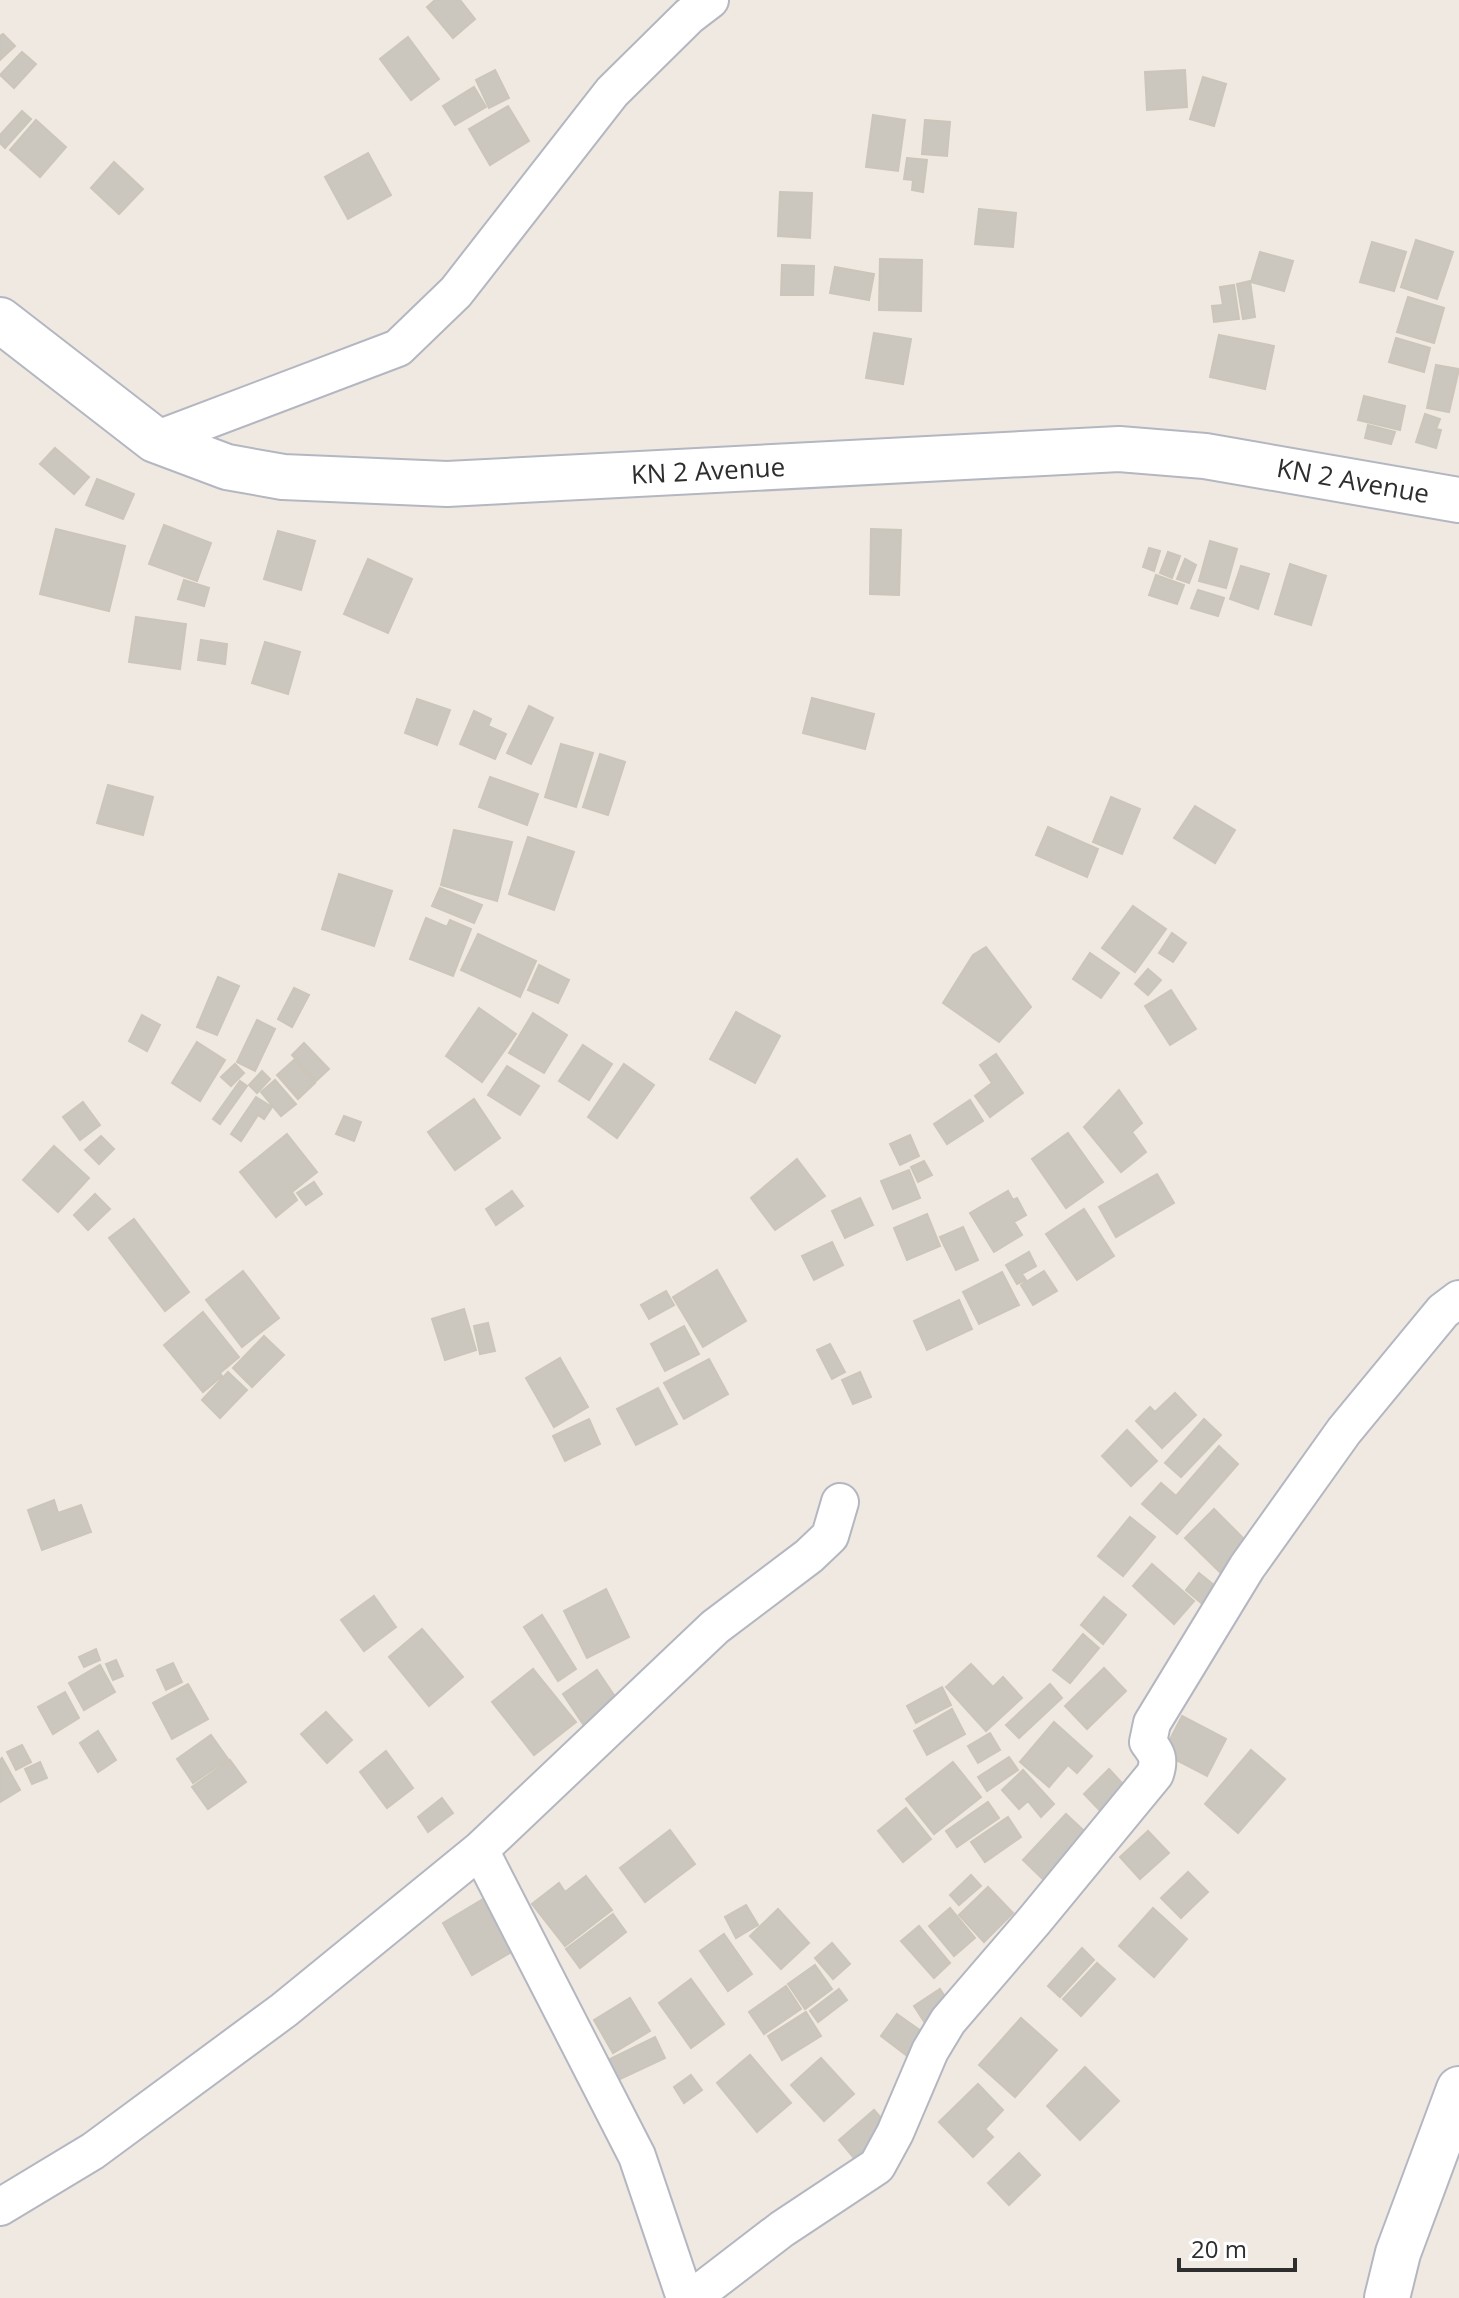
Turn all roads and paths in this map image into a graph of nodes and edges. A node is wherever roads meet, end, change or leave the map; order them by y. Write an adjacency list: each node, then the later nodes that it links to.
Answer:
1 (710, 0): 3 (street)
2 (0, 320): 3 (main road, KN 2 Avenue)
3 (155, 440): 4 (main road, KN 2 Avenue)
4 (1459, 500)
5 (1459, 1299): 11 (street)
6 (840, 1502): 7 (street)
7 (480, 1850): 9 (street); 10 (street)
8 (1459, 2089): 12 (main road)
9 (0, 2207)
10 (685, 2298)
11 (692, 2298)
12 (1387, 2298)

